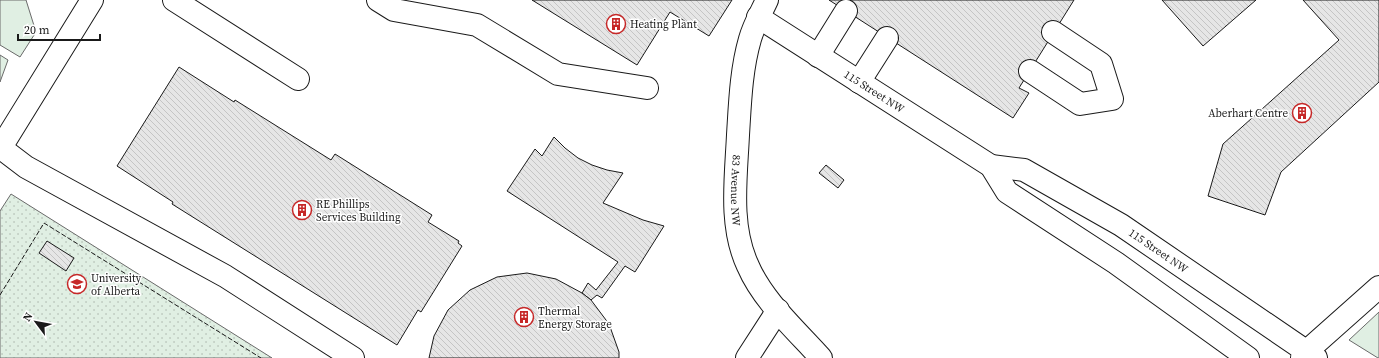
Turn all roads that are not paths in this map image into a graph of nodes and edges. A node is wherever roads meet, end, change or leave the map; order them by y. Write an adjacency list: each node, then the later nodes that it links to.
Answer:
1 (92, 0): 13 (street)
2 (174, 0): 10 (street)
3 (378, 0): 12 (street)
4 (763, 9): 8 (street, 115 Street NW); 16 (street, 83 Avenue NW)
5 (846, 11): 8 (street)
6 (1053, 32): 9 (street)
7 (887, 38): 11 (street)
8 (818, 56): 11 (street, 115 Street NW)
9 (1030, 71)
10 (298, 79)
11 (859, 82): 14 (street, 115 Street NW)
12 (647, 88)
13 (0, 149): 18 (street)
14 (991, 166): 17 (street, 115 Street NW); 21 (street, 115 Street NW)
15 (1379, 287): 17 (street)
16 (778, 310): 19 (street); 20 (street, 83 Avenue NW)
17 (1308, 356)
18 (353, 358)
19 (747, 358)
20 (821, 358)
21 (1248, 358)

